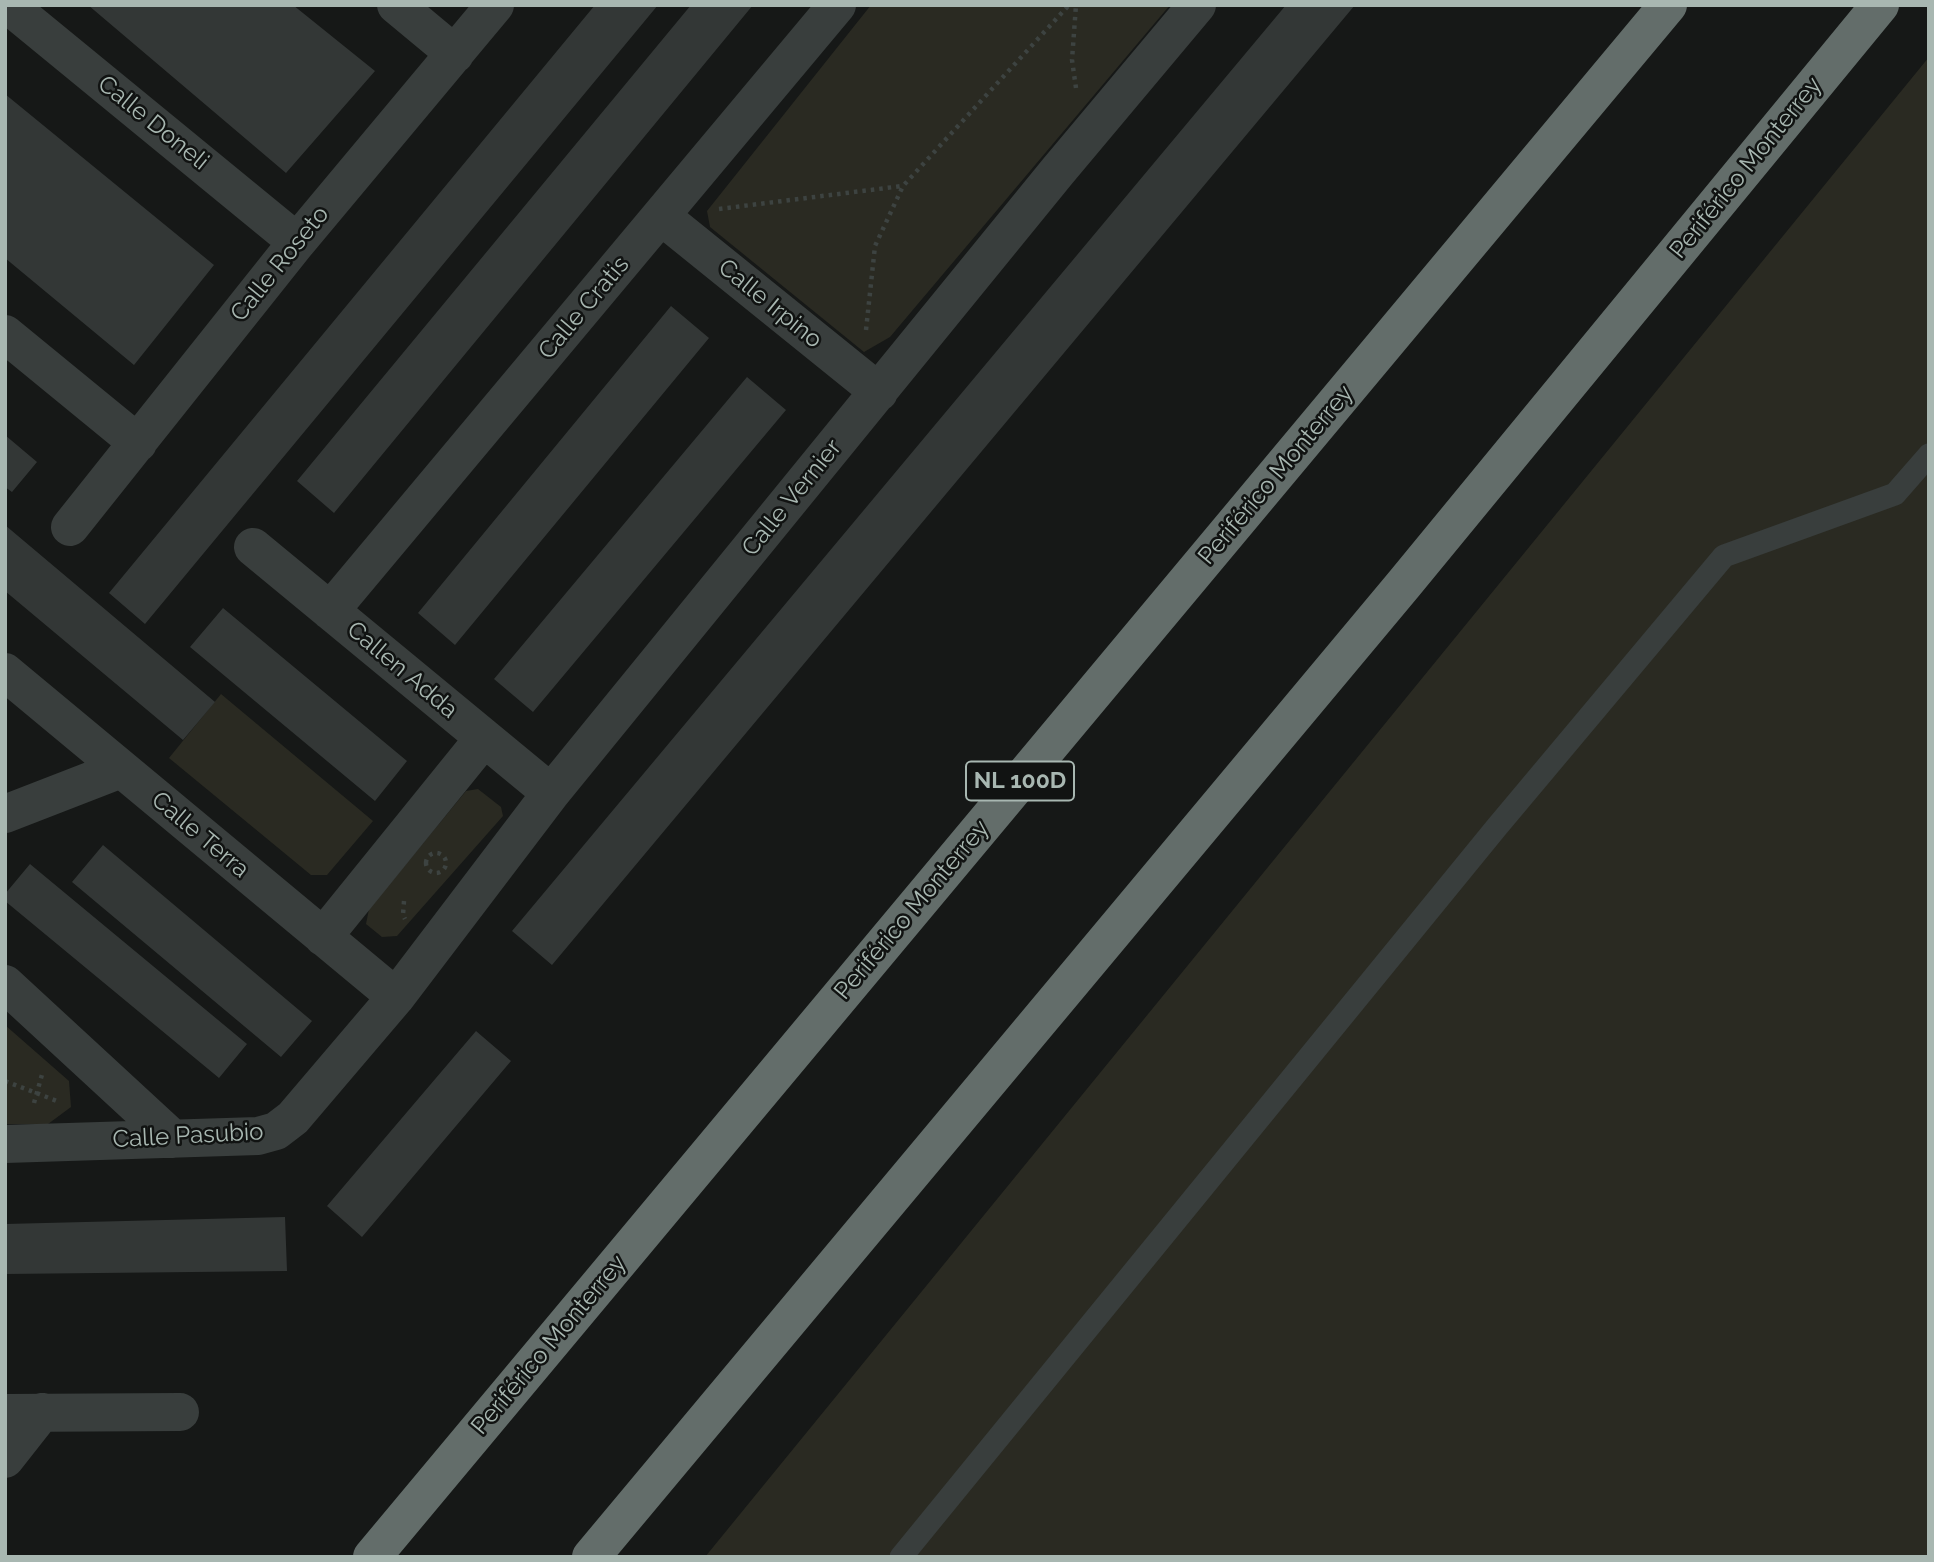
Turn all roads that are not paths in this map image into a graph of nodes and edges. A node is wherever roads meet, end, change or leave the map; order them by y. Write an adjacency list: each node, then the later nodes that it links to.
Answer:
1 (8, 5): 10 (street, Calle Doneli)
2 (396, 5): 8 (street)
3 (495, 5): 8 (street, Calle Roseto)
4 (837, 5): 9 (street, Calle Cratis)
5 (1197, 5): 12 (street, Calle Vernier)
6 (1668, 5): 31 (highway, Periférico Monterrey / NL 100D)
7 (1880, 5): 32 (highway, Periférico Monterrey)
8 (454, 54): 10 (street, Calle Roseto)
9 (661, 216): 12 (street, Calle Irpino); 17 (street, Calle Cratis)
10 (297, 242): 13 (street, Calle Roseto)
11 (5, 334): 13 (street)
12 (879, 392): 21 (street, Calle Vernier)
13 (138, 443): 15 (street, Calle Roseto)
14 (1929, 455): 33 (lane)
15 (70, 527)
16 (253, 547): 17 (street, Callen Adda)
17 (330, 611): 19 (street, Callen Adda)
18 (5, 672): 20 (street, Calle Terra)
19 (484, 738): 21 (street, Callen Adda); 23 (street)
20 (121, 769): 22 (street); 23 (street, Calle Terra)
21 (551, 793): 25 (street, Calle Vernier)
22 (5, 814)
23 (323, 937): 25 (street, Calle Terra)
24 (5, 984): 26 (street)
25 (396, 998): 26 (street, Calle Pasubio)
26 (173, 1139): 27 (street, Calle Pasubio)
27 (5, 1144)
28 (180, 1412): 29 (street)
29 (24, 1413): 30 (street)
30 (5, 1459)
31 (372, 1557)
32 (591, 1557)
33 (901, 1557)

